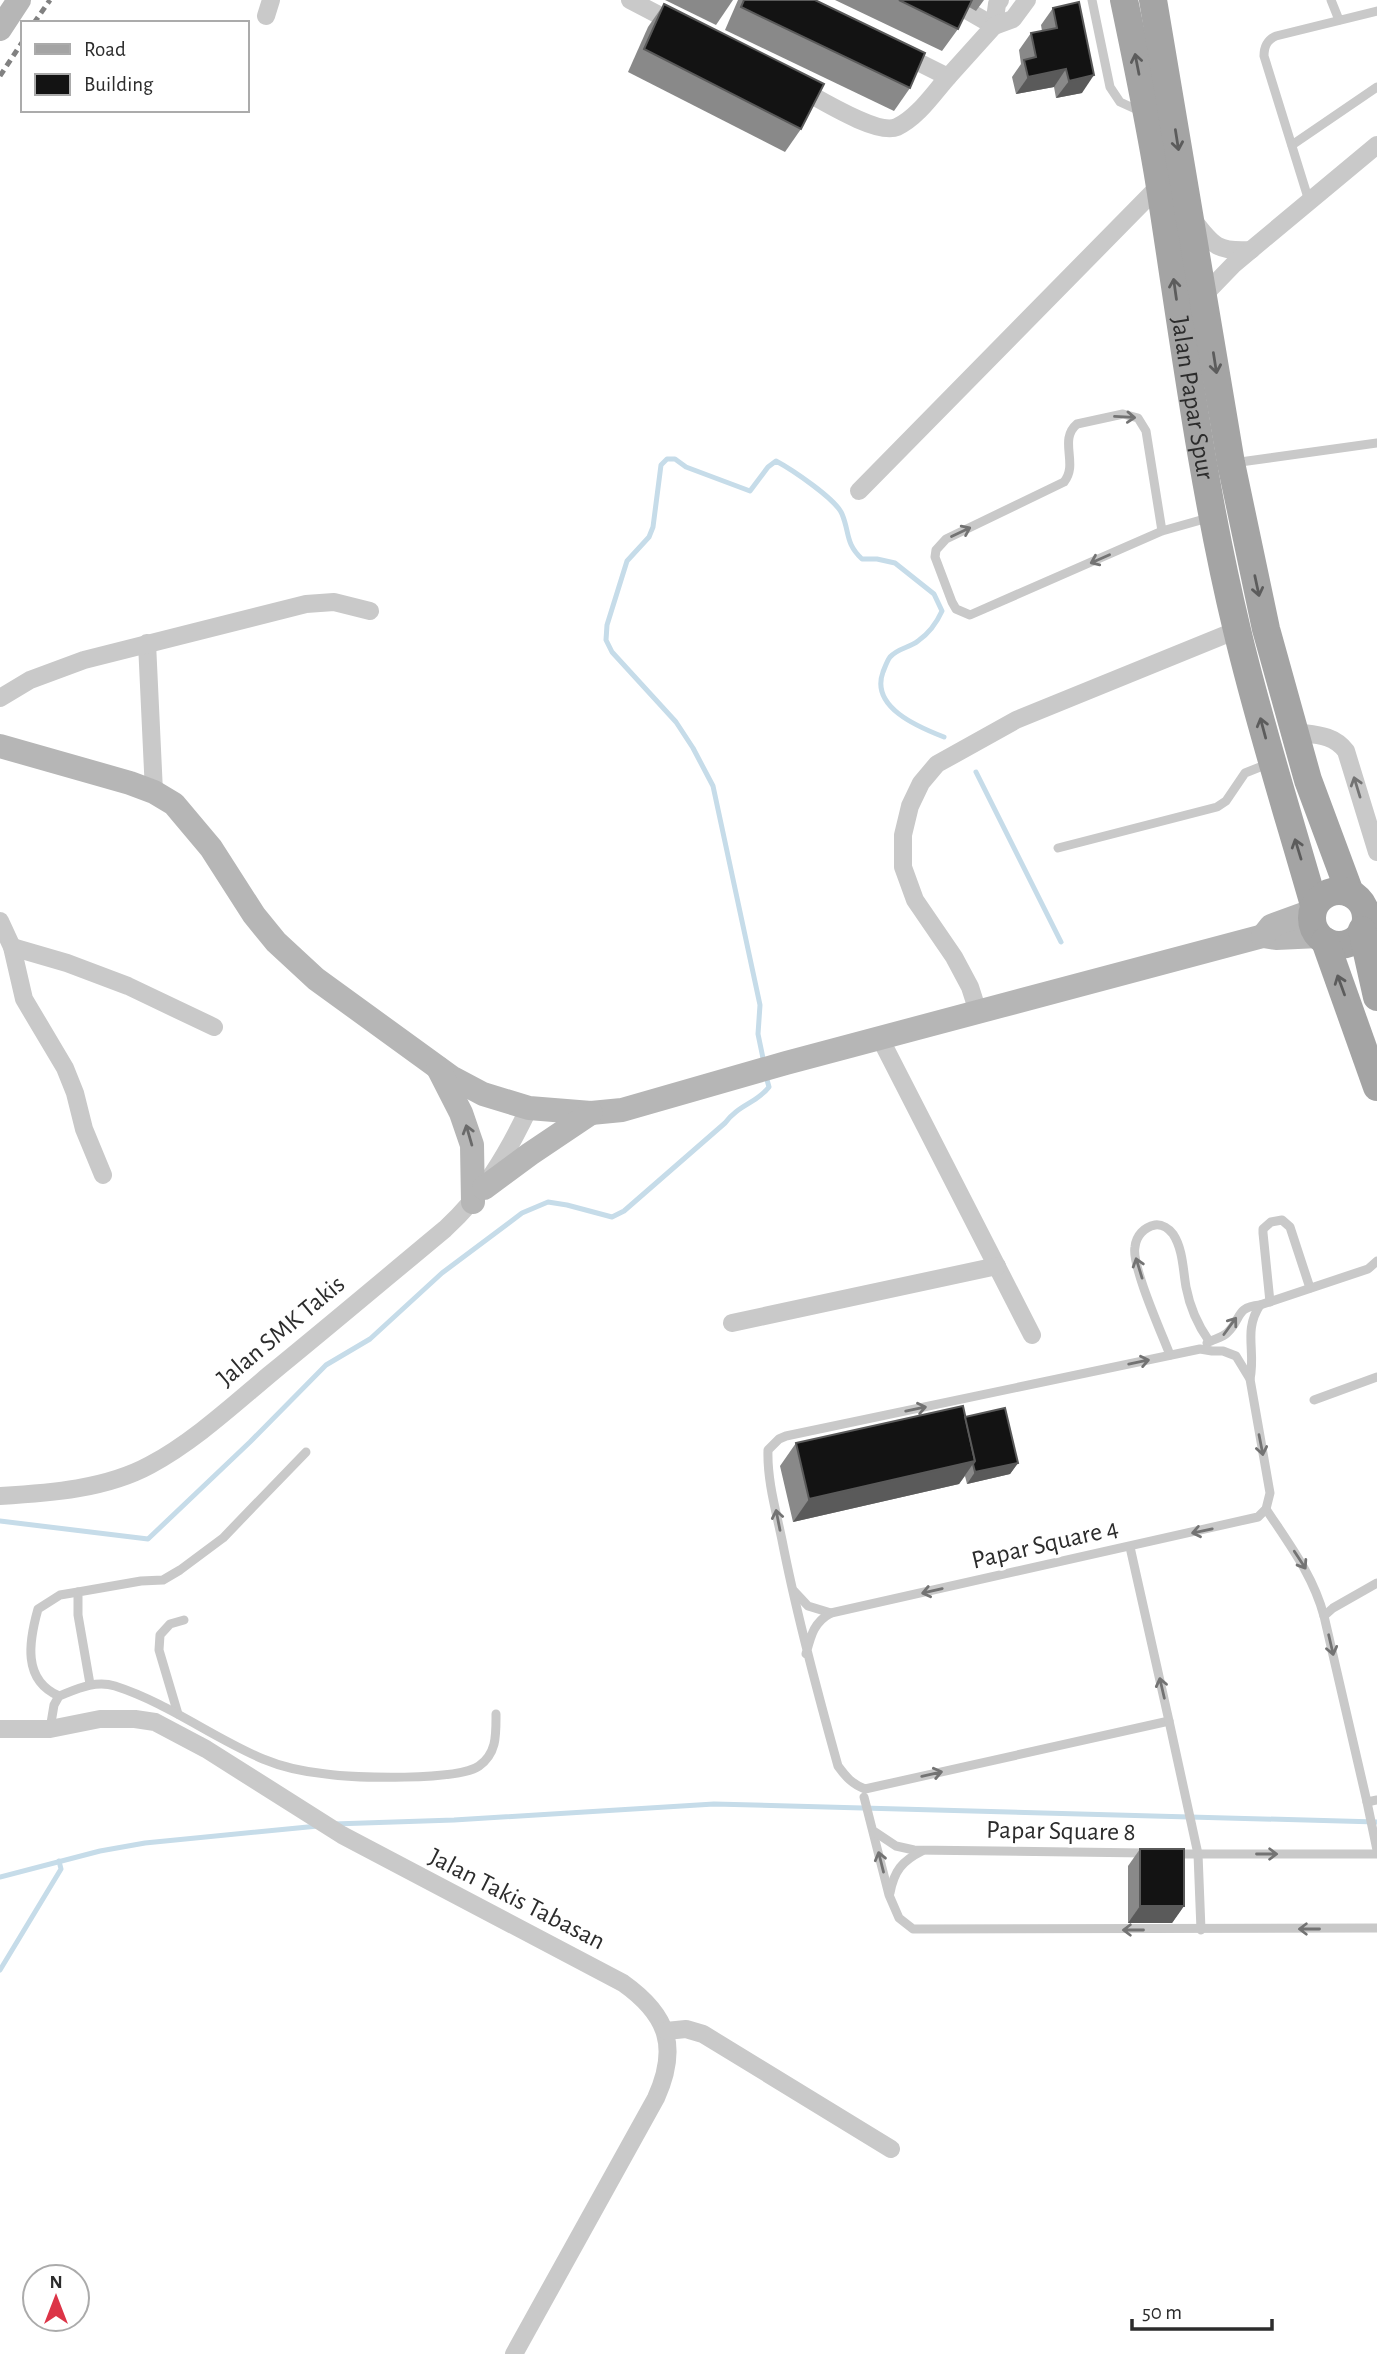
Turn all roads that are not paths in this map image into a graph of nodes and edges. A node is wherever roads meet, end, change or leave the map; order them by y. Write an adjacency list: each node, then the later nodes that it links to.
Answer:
1 (19, 0): 13 (main road)
2 (630, 0): 14 (street)
3 (949, 0): 12 (street)
4 (1000, 0): 12 (street)
5 (1027, 0): 12 (street)
6 (1092, 0): 19 (lane)
7 (1124, 0): 19 (main road, Jalan Papar Spur, one-way to 7)
8 (1153, 0): 24 (main road, Jalan Papar Spur, one-way to 24)
9 (1331, 0): 11 (lane)
10 (1377, 11): 11 (lane)
11 (1339, 20): 20 (lane)
12 (994, 26): 16 (street)
13 (0, 29)
14 (690, 32)
15 (891, 48): 16 (street)
16 (948, 77): 17 (street)
17 (787, 82)
18 (1377, 87): 20 (lane)
19 (1147, 113): 22 (main road, Jalan Papar Spur)
20 (1292, 145): 23 (lane)
21 (1377, 145): 23 (street)
22 (1160, 185): 29 (street); 30 (main road, Jalan Papar Spur, one-way to 22)
23 (1309, 201): 25 (street)
24 (1190, 216): 25 (street); 26 (main road, Jalan Papar Spur)
25 (1251, 250): 26 (street)
26 (1205, 295): 28 (main road, Jalan Papar Spur, one-way to 28)
27 (1377, 443): 28 (lane)
28 (1231, 463): 36 (main road, Jalan Papar Spur, one-way to 36)
29 (859, 491)
30 (1214, 516): 31 (lane); 33 (main road, Jalan Papar Spur)
31 (1162, 531): 31 (lane, one-way to 31)
32 (370, 611): 34 (street)
33 (1237, 630): 38 (main road, Jalan Papar Spur, one-way to 33); 48 (street)
34 (147, 643): 35 (street); 39 (street)
35 (0, 698)
36 (1295, 732): 41 (street, one-way to 36); 42 (main road, Jalan Papar Spur)
37 (0, 746): 39 (main road)
38 (1272, 763): 40 (lane); 44 (main road, Jalan Papar Spur, one-way to 38)
39 (154, 792): 51 (main road)
40 (1058, 848)
41 (1377, 852)
42 (1350, 893): 44 (main road); 45 (main road)
43 (0, 921): 46 (street)
44 (1318, 923): 45 (main road); 48 (main road); 52 (main road, Jalan Papar Spur, one-way to 44)
45 (1362, 930): 47 (main road)
46 (12, 947): 49 (street); 55 (street)
47 (1377, 997)
48 (978, 1012): 50 (main road)
49 (214, 1027)
50 (880, 1038): 54 (main road); 58 (street)
51 (438, 1068): 53 (main road); 56 (main road, one-way to 51)
52 (1377, 1087)
53 (529, 1108): 54 (main road); 56 (street, Jalan SMK Takis)
54 (591, 1113): 56 (main road)
55 (103, 1175)
56 (478, 1195): 72 (street, Jalan SMK Takis)
57 (1377, 1261): 59 (lane)
58 (997, 1266): 63 (street); 64 (street)
59 (1373, 1269): 60 (lane)
60 (1310, 1288): 61 (lane); 61 (lane)
61 (1270, 1302): 62 (lane)
62 (1260, 1305): 65 (lane, one-way to 62); 69 (lane)
63 (732, 1323)
64 (1032, 1335)
65 (1209, 1341): 66 (lane); 67 (lane, one-way to 65)
66 (1200, 1349): 67 (lane); 69 (lane)
67 (1170, 1355): 76 (lane, one-way to 67)
68 (1377, 1377): 70 (lane)
69 (1250, 1379): 73 (lane, one-way to 73)
70 (1314, 1399)
71 (306, 1452): 77 (lane)
72 (0, 1496)
73 (1266, 1510): 74 (lane, Papar Square 4, one-way to 74); 79 (lane, one-way to 79)
74 (1130, 1547): 78 (lane, Papar Square 4, one-way to 78); 86 (lane, one-way to 74)
75 (1377, 1583): 79 (lane)
76 (791, 1587): 78 (lane); 81 (lane)
77 (78, 1592): 82 (lane); 83 (lane)
78 (831, 1613): 81 (lane)
79 (1324, 1616): 91 (lane, one-way to 91)
80 (184, 1620): 84 (lane)
81 (806, 1654): 89 (lane)
82 (90, 1684): 83 (lane); 84 (lane)
83 (59, 1696): 88 (lane)
84 (178, 1714): 85 (lane)
85 (496, 1714)
86 (1169, 1721): 89 (lane, one-way to 86); 95 (lane)
87 (0, 1729): 88 (street, Jalan Takis Tabasan)
88 (50, 1729): 99 (street, Jalan Takis Tabasan)
89 (865, 1797): 92 (lane)
90 (1377, 1800): 91 (lane)
91 (1367, 1802): 94 (lane)
92 (872, 1827): 93 (lane, Papar Square 8); 96 (lane, one-way to 92)
93 (923, 1850): 95 (lane, Papar Square 8); 96 (lane)
94 (1377, 1852): 95 (lane, Papar Square 8, one-way to 94)
95 (1198, 1854): 98 (lane)
96 (889, 1895): 98 (lane, one-way to 96)
97 (1377, 1928): 98 (lane, one-way to 98)
98 (1201, 1930)
99 (666, 2031): 100 (street); 101 (street)
100 (891, 2148)
101 (514, 2354)

